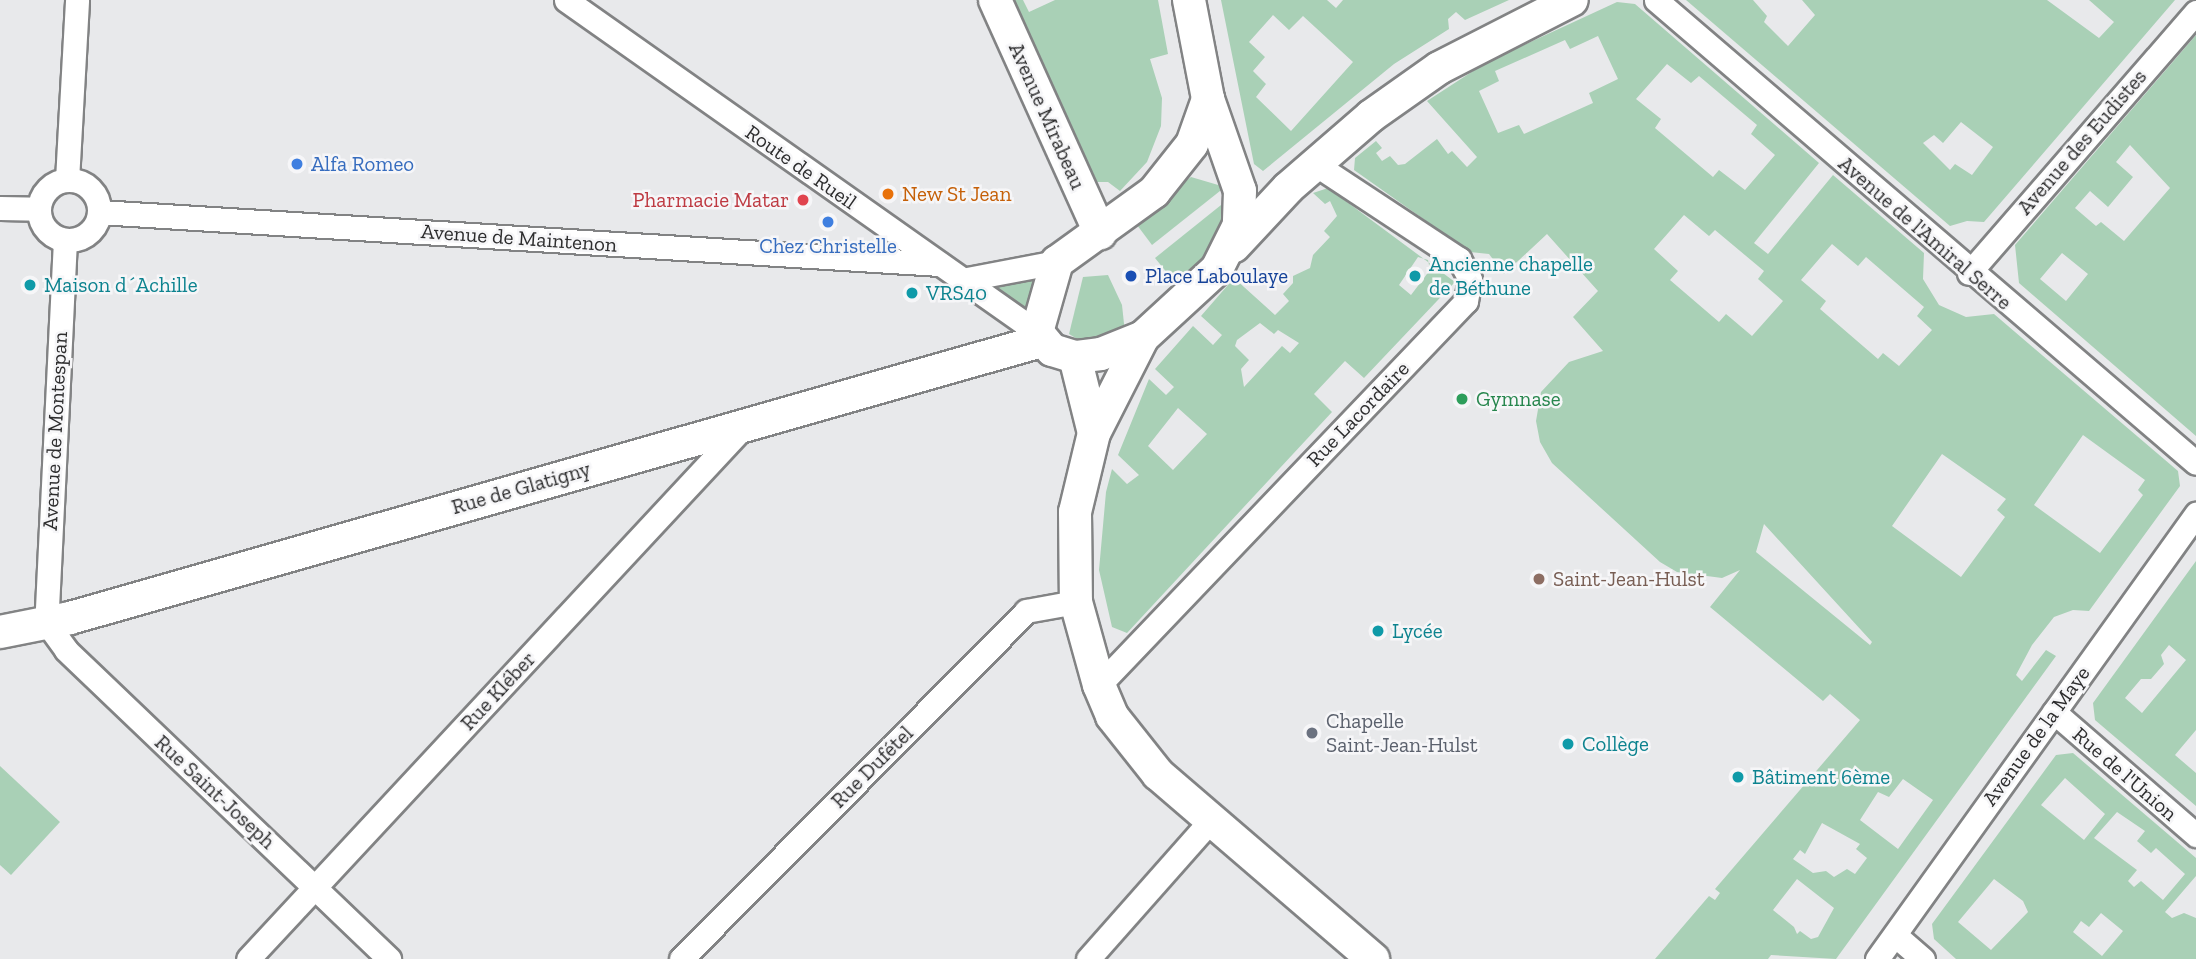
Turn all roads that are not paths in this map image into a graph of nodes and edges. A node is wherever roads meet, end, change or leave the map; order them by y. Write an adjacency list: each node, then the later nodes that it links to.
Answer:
1 (77, 0): 11 (street)
2 (566, 0): 21 (street, Route de Rueil)
3 (995, 0): 17 (street, Avenue Mirabeau)
4 (1189, 0): 8 (street)
5 (1573, 0): 9 (street)
6 (1656, 0): 22 (street, Avenue de l'Amiral Serre)
7 (2196, 12): 22 (street, Avenue des Eudistes)
8 (1209, 99): 10 (street); 12 (street)
9 (1315, 164): 13 (street); 34 (street, Rue Lacordaire)
10 (1178, 166): 12 (street); 17 (street)
11 (67, 180): 15 (street); 16 (street)
12 (1236, 184): 13 (street); 19 (street)
13 (1288, 188): 19 (street)
14 (0, 208): 15 (street)
15 (38, 209): 18 (street)
16 (99, 212): 18 (street); 21 (street, Avenue de Maintenon)
17 (1100, 233): 20 (street)
18 (65, 240): 32 (street, Avenue de Montespan)
19 (1228, 253): 25 (street)
20 (1057, 262): 23 (street); 24 (street)
21 (939, 264): 23 (street, Route de Rueil)
22 (1969, 273): 29 (street, Avenue de l'Amiral Serre)
23 (967, 279): 24 (street, Route de Rueil)
24 (1039, 337): 26 (street); 27 (street, Rue de Glatigny)
25 (1143, 337): 26 (street); 28 (street)
26 (1075, 357): 28 (street)
27 (747, 423): 32 (street, Rue de Glatigny); 38 (street, Rue Kléber)
28 (1094, 433): 31 (street)
29 (2196, 463)
30 (2196, 514): 35 (street, Avenue de la Maye)
31 (1076, 602): 34 (street); 42 (street, Rue Dufétel)
32 (46, 622): 33 (street, Rue de Glatigny); 38 (street, Rue Saint-Joseph)
33 (0, 632)
34 (1099, 685): 36 (street)
35 (2054, 712): 37 (street, Rue de l'Union); 39 (street, Avenue de la Maye)
36 (1210, 821): 43 (street); 44 (street)
37 (2196, 835)
38 (315, 887): 40 (street, Rue Kléber); 41 (street, Rue Saint-Joseph)
39 (1895, 934): 45 (street, Avenue de la Maye); 46 (street)
40 (248, 959)
41 (389, 959)
42 (681, 959)
43 (1088, 959)
44 (1373, 959)
45 (1877, 959)
46 (1923, 959)

